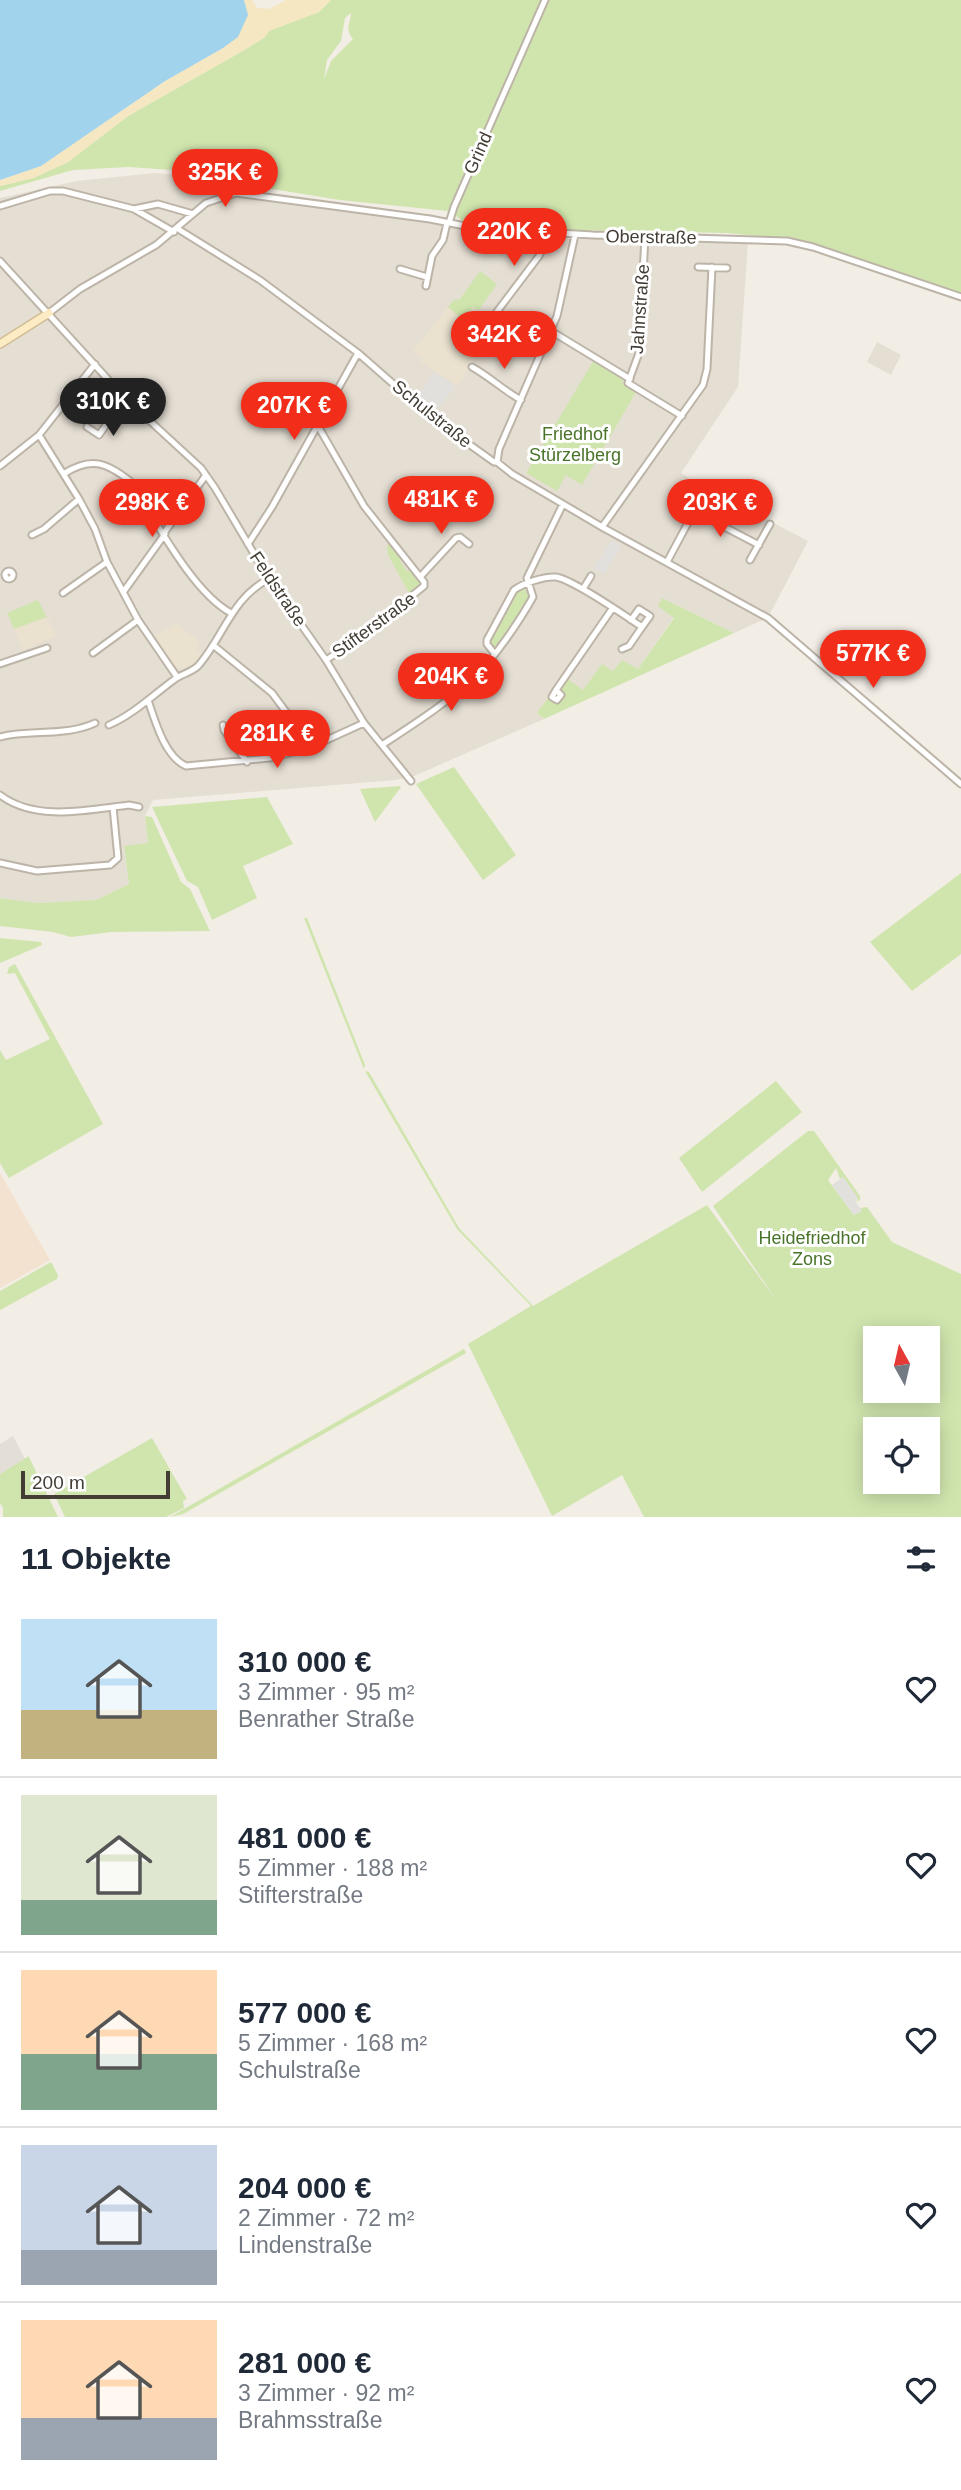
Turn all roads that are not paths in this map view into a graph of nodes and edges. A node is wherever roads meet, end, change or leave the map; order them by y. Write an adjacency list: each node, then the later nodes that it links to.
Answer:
1 (545, 0): 5 (street, Grind)
2 (0, 206): 3 (street)
3 (134, 209): 4 (street); 6 (street, Schulstraße)
4 (193, 214): 5 (street, Oberstraße); 6 (street, Oberstraße)
5 (448, 223): 7 (street, Oberstraße); 15 (street, Grind)
6 (176, 230): 18 (street, Oberstraße); 22 (street, Schulstraße)
7 (549, 233): 8 (street, Oberstraße); 19 (street)
8 (575, 235): 9 (street, Oberstraße); 20 (street)
9 (645, 236): 17 (street, Oberstraße); 25 (street, Jahnstraße)
10 (0, 261): 18 (street, Feldstraße)
11 (698, 267): 12 (street)
12 (712, 267): 13 (street); 28 (street)
13 (727, 268)
14 (400, 269): 15 (street)
15 (428, 276): 16 (street, Grind)
16 (426, 286)
17 (961, 297)
18 (49, 313): 21 (street); 23 (street, Feldstraße)
19 (496, 313)
20 (551, 331): 25 (street, Jahnstraße); 27 (street)
21 (0, 344)
22 (358, 353): 29 (street); 32 (street, Schulstraße)
23 (95, 364): 26 (street, Feldstraße); 31 (street)
24 (472, 367): 27 (street)
25 (630, 379): 28 (street, Jahnstraße)
26 (125, 398): 30 (street); 35 (street, Feldstraße)
27 (521, 400): 32 (street)
28 (682, 416): 41 (street)
29 (318, 426): 44 (street); 51 (street)
30 (87, 427)
31 (39, 435): 33 (street); 34 (street)
32 (498, 462): 38 (street, Schulstraße)
33 (0, 466)
34 (65, 473): 37 (street); 42 (street)
35 (206, 475): 42 (street); 44 (street, Feldstraße)
36 (705, 491): 39 (street)
37 (79, 499): 43 (street); 48 (street)
38 (563, 504): 41 (street, Schulstraße); 53 (street)
39 (694, 511): 46 (street); 49 (street)
40 (770, 524): 46 (street)
41 (602, 527): 49 (street, Schulstraße)
42 (164, 534): 55 (street); 58 (street)
43 (32, 535)
44 (248, 544): 52 (street, Feldstraße)
45 (470, 544): 51 (street, Stifterstraße)
46 (759, 545): 47 (street)
47 (750, 560)
48 (107, 562): 55 (street); 56 (street)
49 (667, 562): 81 (street, Schulstraße)
50 (591, 576): 54 (street)
51 (420, 577): 67 (street, Stifterstraße)
52 (269, 579): 58 (street); 67 (street, Feldstraße)
53 (528, 583): 54 (street); 66 (street); 66 (street)
54 (583, 589): 57 (street)
55 (124, 591): 59 (street)
56 (63, 593)
57 (612, 609): 60 (street); 70 (street)
58 (231, 613): 62 (street)
59 (138, 620): 65 (street); 69 (street)
60 (631, 620): 61 (street); 61 (street)
61 (642, 627): 64 (street)
62 (213, 645): 69 (street); 78 (street)
63 (47, 648): 68 (street)
64 (622, 649)
65 (93, 653)
66 (494, 653): 77 (street)
67 (326, 660): 73 (street, Feldstraße)
68 (0, 664)
69 (177, 677): 71 (street)
70 (555, 690)
71 (148, 701): 75 (street); 79 (street)
72 (95, 723): 76 (street)
73 (364, 723): 77 (street, Feldstraße); 78 (street)
74 (223, 724): 79 (street)
75 (109, 725)
76 (0, 737)
77 (382, 745): 80 (street, Feldstraße)
78 (309, 748): 79 (street)
79 (247, 762)
80 (411, 781)
81 (961, 784)
82 (0, 795): 83 (street)
83 (113, 807): 84 (street); 85 (street)
84 (139, 807)
85 (0, 863)

